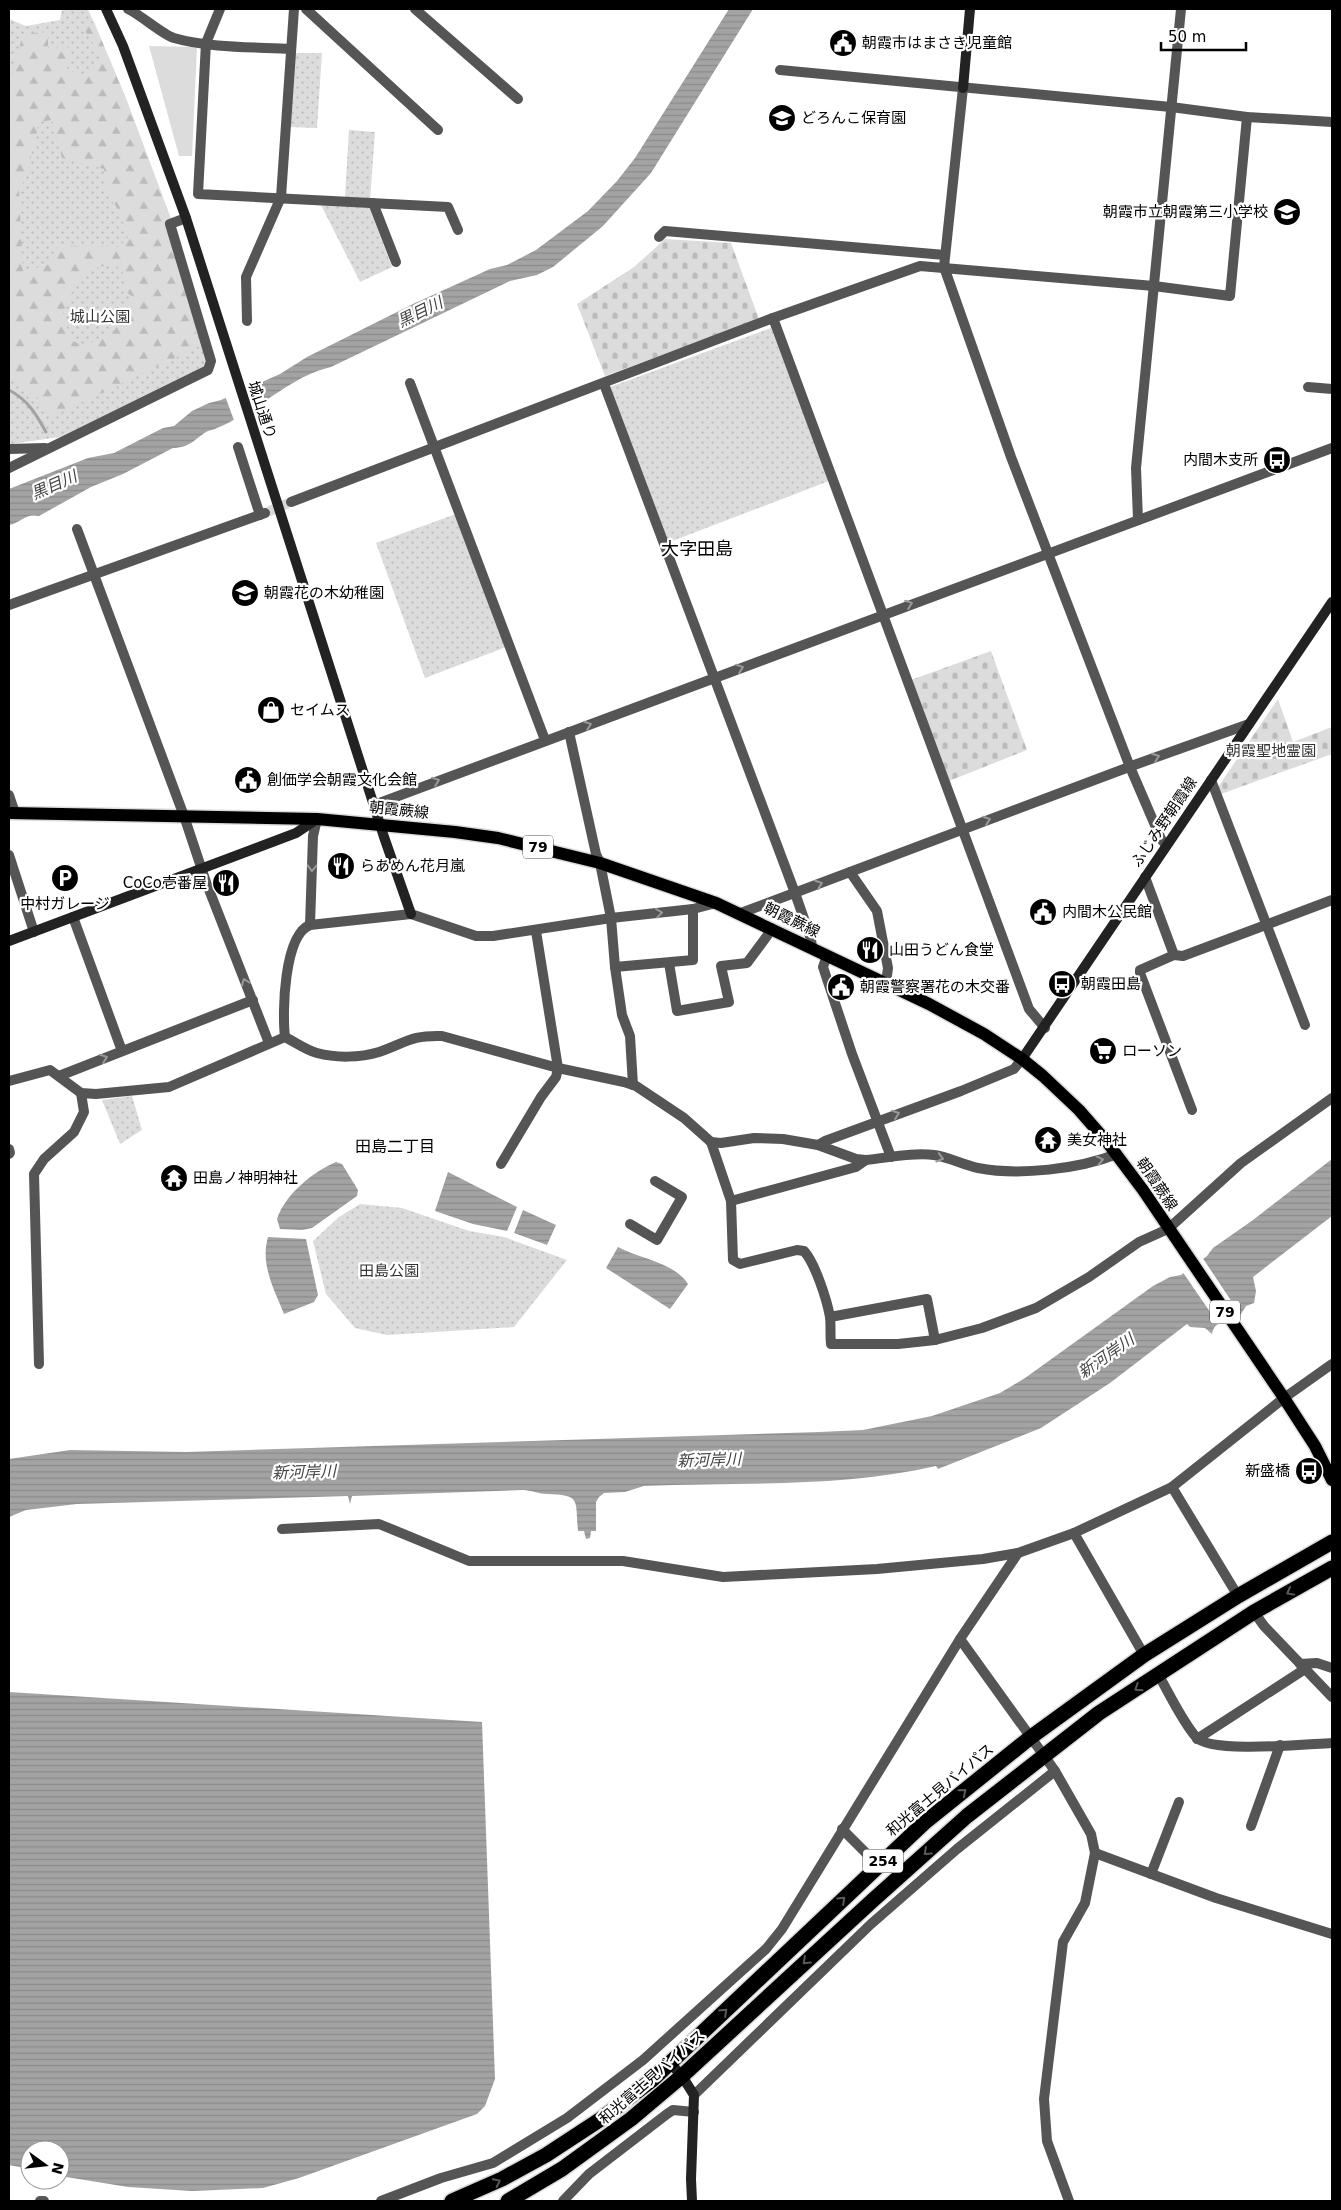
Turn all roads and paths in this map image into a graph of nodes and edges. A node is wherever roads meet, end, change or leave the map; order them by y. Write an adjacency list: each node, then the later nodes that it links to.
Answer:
1 (106, 9): 20 (street, 城山通り)
2 (128, 9): 9 (street)
3 (220, 9): 9 (street)
4 (294, 9): 10 (street)
5 (306, 9): 17 (street)
6 (414, 9): 13 (street)
7 (970, 9): 12 (street)
8 (1181, 9): 14 (street)
9 (206, 43): 10 (street); 18 (street)
10 (291, 49): 18 (street)
11 (780, 70): 12 (street)
12 (963, 88): 14 (street); 23 (street)
13 (518, 99)
14 (1171, 107): 15 (street); 26 (street)
15 (1247, 117): 16 (street); 26 (street)
16 (1332, 122)
17 (438, 130)
18 (282, 197): 19 (street); 28 (street)
19 (373, 203): 21 (street); 24 (street)
20 (186, 218): 34 (street); 54 (street, 城山通り)
21 (458, 230)
22 (659, 237): 23 (street)
23 (945, 255): 25 (street)
24 (396, 262)
25 (944, 267): 26 (street); 27 (street); 42 (street)
26 (1154, 286): 40 (street)
27 (773, 318): 30 (street); 46 (street)
28 (247, 321)
29 (410, 383): 33 (street)
30 (604, 384): 33 (street); 47 (street)
31 (1308, 386): 32 (street)
32 (1332, 389)
33 (435, 446): 39 (street); 50 (street)
34 (50, 447): 37 (street); 38 (street)
35 (238, 448): 43 (street)
36 (1332, 448): 40 (street)
37 (9, 449)
38 (9, 468)
39 (291, 502)
40 (1138, 520): 42 (street)
41 (77, 529): 43 (street)
42 (1049, 554): 46 (street, one-way to 42); 51 (street)
43 (94, 576): 45 (street); 56 (street)
44 (1332, 602): 48 (street, ふじみ野朝霞線)
45 (9, 605)
46 (882, 614): 47 (street, one-way to 46); 59 (street)
47 (714, 678): 49 (street, one-way to 47); 66 (street)
48 (1249, 724): 51 (street, one-way to 48); 52 (street, ふじみ野朝霞線)
49 (569, 732): 50 (street); 62 (street)
50 (545, 740): 54 (street, one-way to 50)
51 (1130, 767): 59 (street, one-way to 51); 60 (street)
52 (1211, 780): 60 (street, ふじみ野朝霞線); 75 (street)
53 (9, 795): 55 (street)
54 (374, 805): 58 (street, 城山通り)
55 (12, 813): 56 (main road, 朝霞蕨線 / 79)
56 (184, 816): 57 (main road, 朝霞蕨線 / 79); 63 (street)
57 (317, 819): 58 (main road, 朝霞蕨線 / 79); 63 (street); 74 (street, one-way to 74)
58 (380, 824): 62 (main road, 朝霞蕨線 / 79); 71 (street, 城山通り)
59 (962, 829): 64 (street); 88 (street)
60 (1166, 845): 65 (street, ふじみ野朝霞線)
61 (9, 855): 78 (street)
62 (600, 863): 68 (main road, 朝霞蕨線 / 79); 73 (street)
63 (201, 868): 72 (street); 86 (street, one-way to 63)
64 (850, 872): 66 (street, one-way to 64); 85 (street)
65 (1145, 878): 82 (street); 88 (street, ふじみ野朝霞線)
66 (795, 893): 70 (street); 80 (street)
67 (1332, 900): 75 (street)
68 (716, 903): 69 (street); 70 (main road, 朝霞蕨線 / 79)
69 (693, 909): 73 (street, one-way to 69); 83 (street)
70 (740, 913): 76 (main road, 朝霞蕨線 / 79)
71 (411, 914): 74 (street); 77 (street)
72 (73, 917): 78 (street); 91 (street)
73 (611, 918): 77 (street); 84 (street)
74 (310, 925): 89 (street)
75 (1266, 925): 82 (street); 87 (street)
76 (770, 928): 80 (main road, 朝霞蕨線 / 79); 83 (street)
77 (536, 931): 93 (street)
78 (34, 932): 79 (street)
79 (9, 941)
80 (812, 948): 81 (main road, 朝霞蕨線 / 79)
81 (827, 955): 85 (main road, 朝霞蕨線 / 79); 100 (street)
82 (1174, 955): 99 (street)
83 (669, 963): 84 (street)
84 (615, 967): 96 (street)
85 (886, 983): 92 (main road, 朝霞蕨線 / 79)
86 (253, 1000): 90 (street); 91 (street)
87 (1305, 1026)
88 (1045, 1028): 92 (street, ふじみ野朝霞線)
89 (285, 1037): 90 (street); 93 (street)
90 (269, 1043): 97 (street)
91 (122, 1051): 94 (street, one-way to 91)
92 (1022, 1059): 100 (street, one-way to 92); 105 (main road, 朝霞蕨線 / 79)
93 (558, 1068): 96 (street); 108 (street)
94 (59, 1076): 95 (street); 97 (street)
95 (9, 1081)
96 (633, 1085): 101 (street)
97 (81, 1093): 115 (street)
98 (1332, 1098): 112 (street)
99 (1192, 1110)
100 (879, 1121): 102 (street); 106 (street)
101 (711, 1142): 102 (street); 110 (street)
102 (818, 1145): 107 (street)
103 (9, 1149): 104 (street)
104 (9, 1154)
105 (1117, 1154): 106 (street, one-way to 105); 112 (main road, 朝霞蕨線 / 79)
106 (891, 1157): 107 (street)
107 (866, 1160): 110 (street)
108 (501, 1164)
109 (655, 1181): 111 (street)
110 (731, 1201): 113 (street)
111 (630, 1224)
112 (1170, 1233): 114 (street); 117 (main road, 朝霞蕨線 / 79)
113 (830, 1317): 114 (street); 114 (street)
114 (935, 1340)
115 (40, 1364)
116 (1332, 1364): 117 (street)
117 (1280, 1393): 118 (main road, 朝霞蕨線 / 79); 119 (street)
118 (1332, 1480)
119 (1172, 1487): 121 (street); 125 (street)
120 (282, 1529): 123 (street)
121 (1074, 1533): 123 (street); 128 (street)
122 (1332, 1542): 125 (highway, 和光富士見バイパス / 254)
123 (1018, 1553): 127 (street)
124 (1332, 1568): 126 (highway, 和光富士見バイパス / 254, one-way to 126)
125 (1238, 1596): 128 (highway, 和光富士見バイパス / 254)
126 (1254, 1612): 129 (street); 131 (highway, 和光富士見バイパス / 254)
127 (960, 1639): 133 (street); 141 (street)
128 (1144, 1655): 133 (highway, 和光富士見バイパス / 254)
129 (1302, 1666): 130 (street); 132 (street); 134 (street)
130 (1332, 1668)
131 (1158, 1674): 134 (street); 137 (highway, 和光富士見バイパス / 254, one-way to 137)
132 (1332, 1697)
133 (1031, 1737): 137 (street); 143 (highway, 和光富士見バイパス / 254, one-way to 133)
134 (1197, 1738): 136 (street)
135 (1332, 1743): 136 (street)
136 (1280, 1745): 140 (street)
137 (1045, 1756): 138 (street); 147 (highway, 和光富士見バイパス / 254, one-way to 147)
138 (1055, 1771): 142 (street); 148 (street)
139 (1179, 1802): 144 (street)
140 (1251, 1826)
141 (842, 1829): 143 (street); 150 (street)
142 (1095, 1853): 144 (street); 155 (street)
143 (878, 1866): 146 (highway, 和光富士見バイパス / 254, one-way to 143)
144 (1151, 1874): 145 (street)
145 (1332, 1934)
146 (670, 2063): 147 (street); 151 (highway, 和光富士見バイパス / 254, one-way to 146)
147 (682, 2076): 148 (street); 152 (highway, 和光富士見バイパス / 254)
148 (694, 2095): 149 (street)
149 (694, 2112): 153 (street); 154 (street)
150 (381, 2201)
151 (452, 2201)
152 (508, 2201)
153 (563, 2201)
154 (692, 2201)
155 (1069, 2201)

